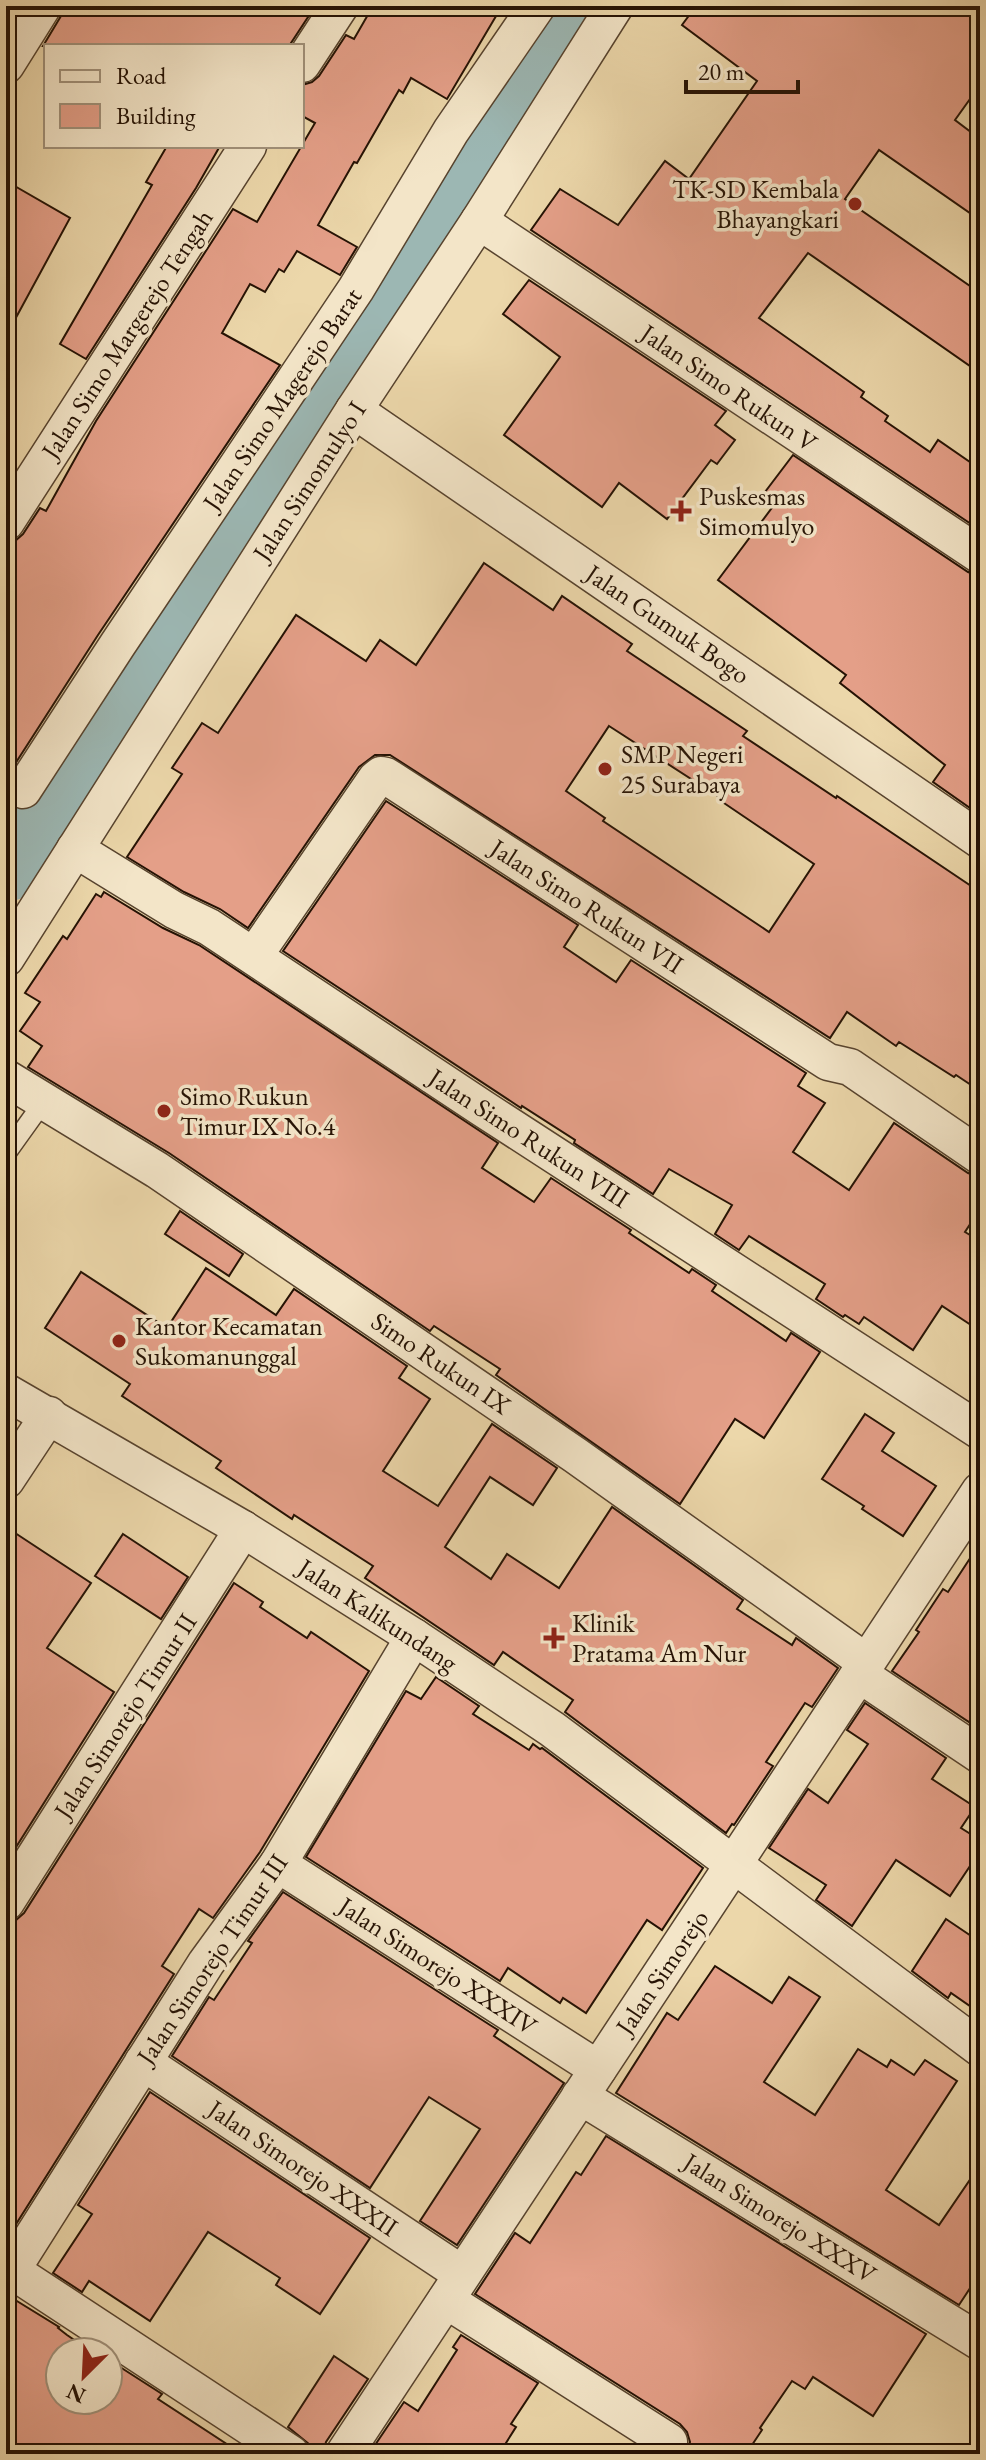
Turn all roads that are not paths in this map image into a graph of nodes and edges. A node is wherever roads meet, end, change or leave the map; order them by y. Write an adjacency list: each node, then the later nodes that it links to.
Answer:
1 (43, 6): 6 (street)
2 (340, 6): 5 (street)
3 (537, 6): 12 (street, Jalan Simo Magerejo Barat)
4 (599, 13): 8 (street, Jalan Simomulyo I)
5 (304, 61)
6 (6, 65)
7 (247, 148): 10 (street, Jalan Simo Margerejo Tengah)
8 (479, 221): 9 (street, Jalan Simomulyo I); 11 (street, Jalan Simo Rukun V)
9 (354, 410): 13 (street, Jalan Gumuk Bogo); 14 (street, Jalan Simomulyo I)
10 (6, 522)
11 (980, 555)
12 (23, 790)
13 (980, 840)
14 (75, 849): 15 (street, Jalan Simo Rukun VIII); 16 (street, Jalan Simomulyo I)
15 (254, 956): 20 (street, Jalan Simo Rukun VII); 23 (street, Jalan Simo Rukun VIII)
16 (6, 958)
17 (6, 1078): 18 (street, Simo Rukun IX)
18 (44, 1101): 19 (lane); 28 (street, Simo Rukun IX)
19 (6, 1154)
20 (980, 1156)
21 (6, 1392): 22 (street, Jalan Kalikundang)
22 (49, 1415): 24 (street); 26 (street, Jalan Kalikundang)
23 (980, 1431)
24 (6, 1480)
25 (980, 1491): 28 (street, Jalan Simorejo)
26 (243, 1529): 27 (street, Jalan Kalikundang); 32 (street, Jalan Simorejo Timur II)
27 (414, 1637): 30 (street, Jalan Simorejo Timur III); 31 (street, Jalan Kalikundang)
28 (863, 1668): 29 (street, Simo Rukun IX); 31 (street, Jalan Simorejo)
29 (980, 1755)
30 (278, 1864): 34 (street, Jalan Simorejo Timur III); 35 (street, Jalan Simorejo XXXIV)
31 (733, 1865): 33 (street, Jalan Kalikundang); 35 (street, Jalan Simorejo)
32 (6, 1902)
33 (980, 2048)
34 (143, 2062): 36 (street, Jalan Simorejo Timur III); 37 (street, Jalan Simorejo XXXII)
35 (589, 2082): 37 (street, Jalan Simorejo); 38 (street, Jalan Simorejo XXXV)
36 (9, 2274): 40 (street)
37 (454, 2287): 39 (street, Jalan Simorejo XXXII); 41 (street, Jalan Simorejo)
38 (980, 2342)
39 (669, 2442)
40 (291, 2454)
41 (344, 2454)

